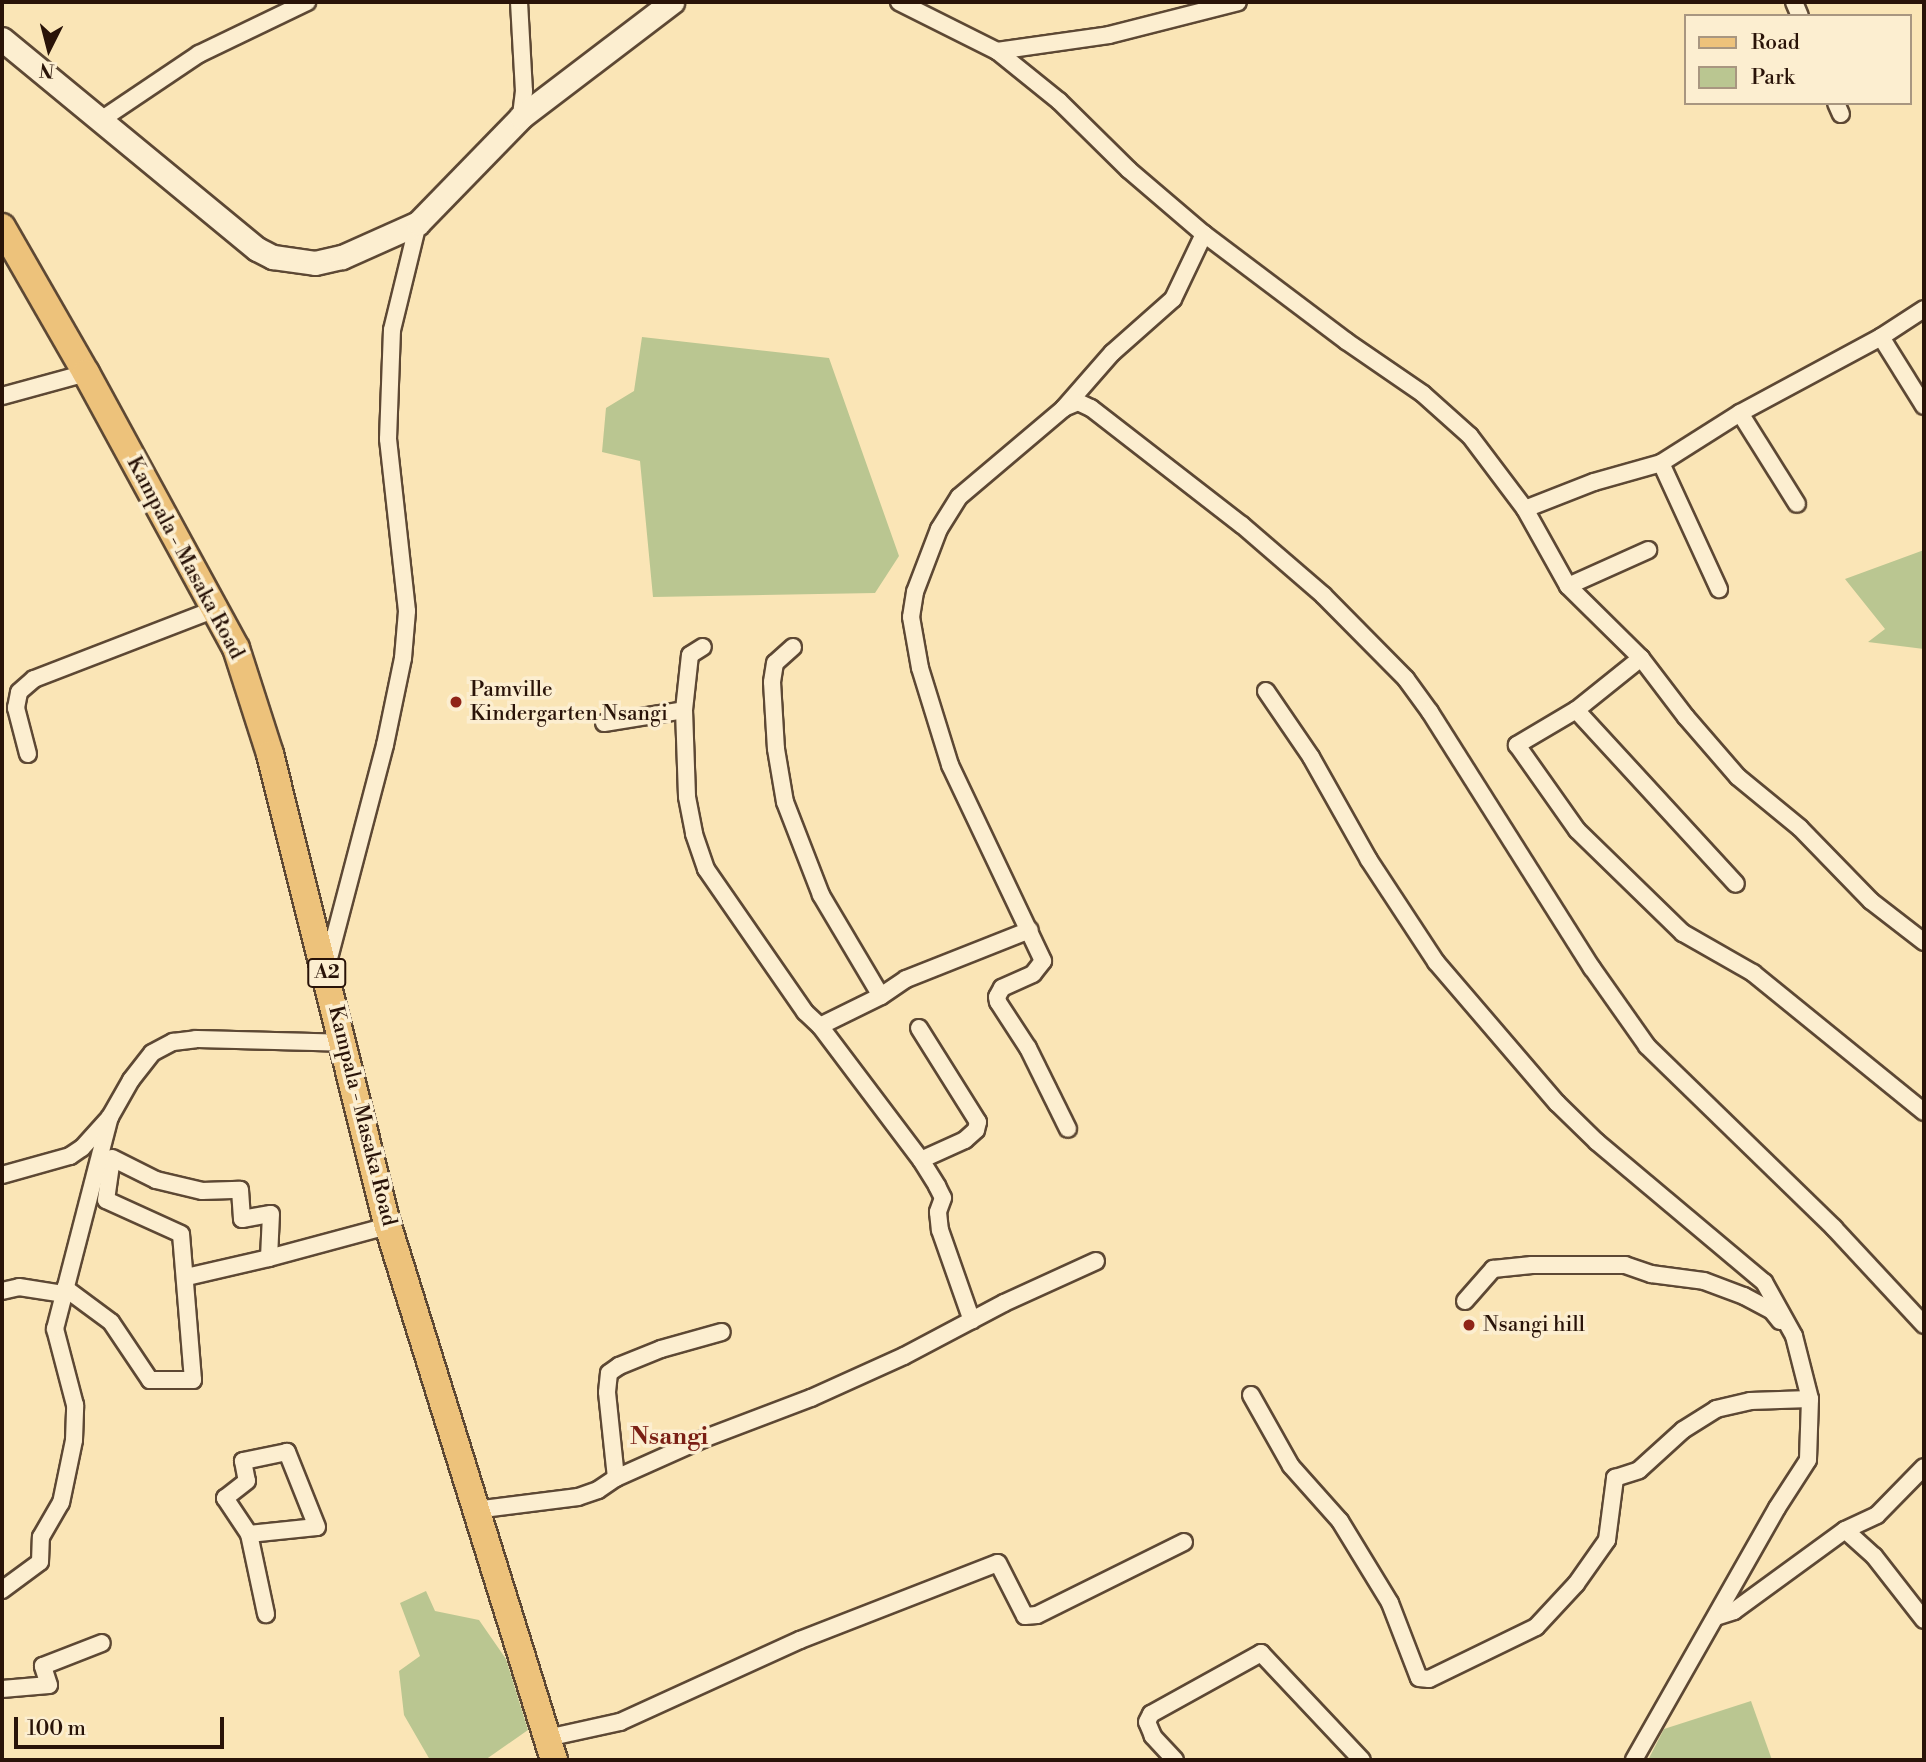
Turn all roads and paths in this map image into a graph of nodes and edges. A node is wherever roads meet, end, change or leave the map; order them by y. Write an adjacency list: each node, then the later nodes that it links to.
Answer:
1 (307, 2): 9 (street)
2 (519, 2): 8 (street)
3 (672, 2): 8 (street)
4 (899, 2): 7 (street)
5 (1238, 2): 7 (street)
6 (2, 38): 9 (street)
7 (997, 51): 12 (street)
8 (521, 117): 10 (street)
9 (101, 120): 10 (street)
10 (418, 223): 38 (street)
11 (2, 227): 15 (main road, Kampala - Masaka Road / A2)
12 (1204, 234): 18 (street); 22 (street)
13 (1924, 309): 14 (street)
14 (1881, 337): 17 (street); 19 (street)
15 (86, 373): 16 (street); 26 (main road, Kampala - Masaka Road / A2)
16 (2, 396)
17 (1924, 406)
18 (1063, 409): 36 (street); 56 (street)
19 (1740, 413): 20 (street); 21 (street)
20 (1661, 463): 22 (street); 25 (street)
21 (1797, 504)
22 (1525, 509): 24 (street)
23 (1648, 550): 24 (street)
24 (1568, 586): 29 (street)
25 (1719, 589)
26 (215, 609): 34 (street); 38 (main road, Kampala - Masaka Road / A2)
27 (703, 647): 31 (street)
28 (793, 647): 39 (street)
29 (1641, 659): 32 (street); 37 (street)
30 (1266, 691): 58 (street)
31 (684, 710): 33 (street); 40 (street)
32 (1576, 710): 35 (street); 43 (street)
33 (604, 723)
34 (28, 754)
35 (1736, 884)
36 (1030, 930): 39 (street); 45 (street)
37 (1923, 938)
38 (326, 968): 42 (main road, Kampala - Masaka Road / A2)
39 (881, 996): 40 (street)
40 (820, 1026): 46 (street)
41 (919, 1028): 46 (street)
42 (344, 1043): 44 (street); 48 (main road, Kampala - Masaka Road / A2)
43 (1924, 1112)
44 (110, 1117): 47 (street); 53 (street)
45 (1068, 1129)
46 (921, 1160): 55 (street)
47 (2, 1175)
48 (388, 1226): 49 (street); 63 (main road, Kampala - Masaka Road / A2)
49 (269, 1258): 51 (street); 51 (street)
50 (1096, 1261): 55 (street)
51 (187, 1277): 53 (street)
52 (2, 1291): 53 (street)
53 (64, 1291): 67 (street)
54 (1465, 1301): 58 (street)
55 (972, 1321): 62 (street)
56 (1924, 1325)
57 (722, 1332): 62 (street)
58 (1794, 1336): 60 (street)
59 (1251, 1395): 60 (street)
60 (1810, 1399): 69 (street)
61 (1924, 1468): 64 (street)
62 (617, 1478): 63 (street)
63 (475, 1510): 73 (main road, Kampala - Masaka Road / A2)
64 (1845, 1530): 69 (street); 70 (street)
65 (249, 1534): 65 (street); 68 (street)
66 (1184, 1542): 73 (street)
67 (2, 1590)
68 (266, 1614)
69 (1716, 1616): 76 (street)
70 (1924, 1620)
71 (102, 1643): 72 (street)
72 (2, 1689)
73 (550, 1749)
74 (1175, 1760): 75 (street)
75 (1362, 1760)
76 (1634, 1760)

